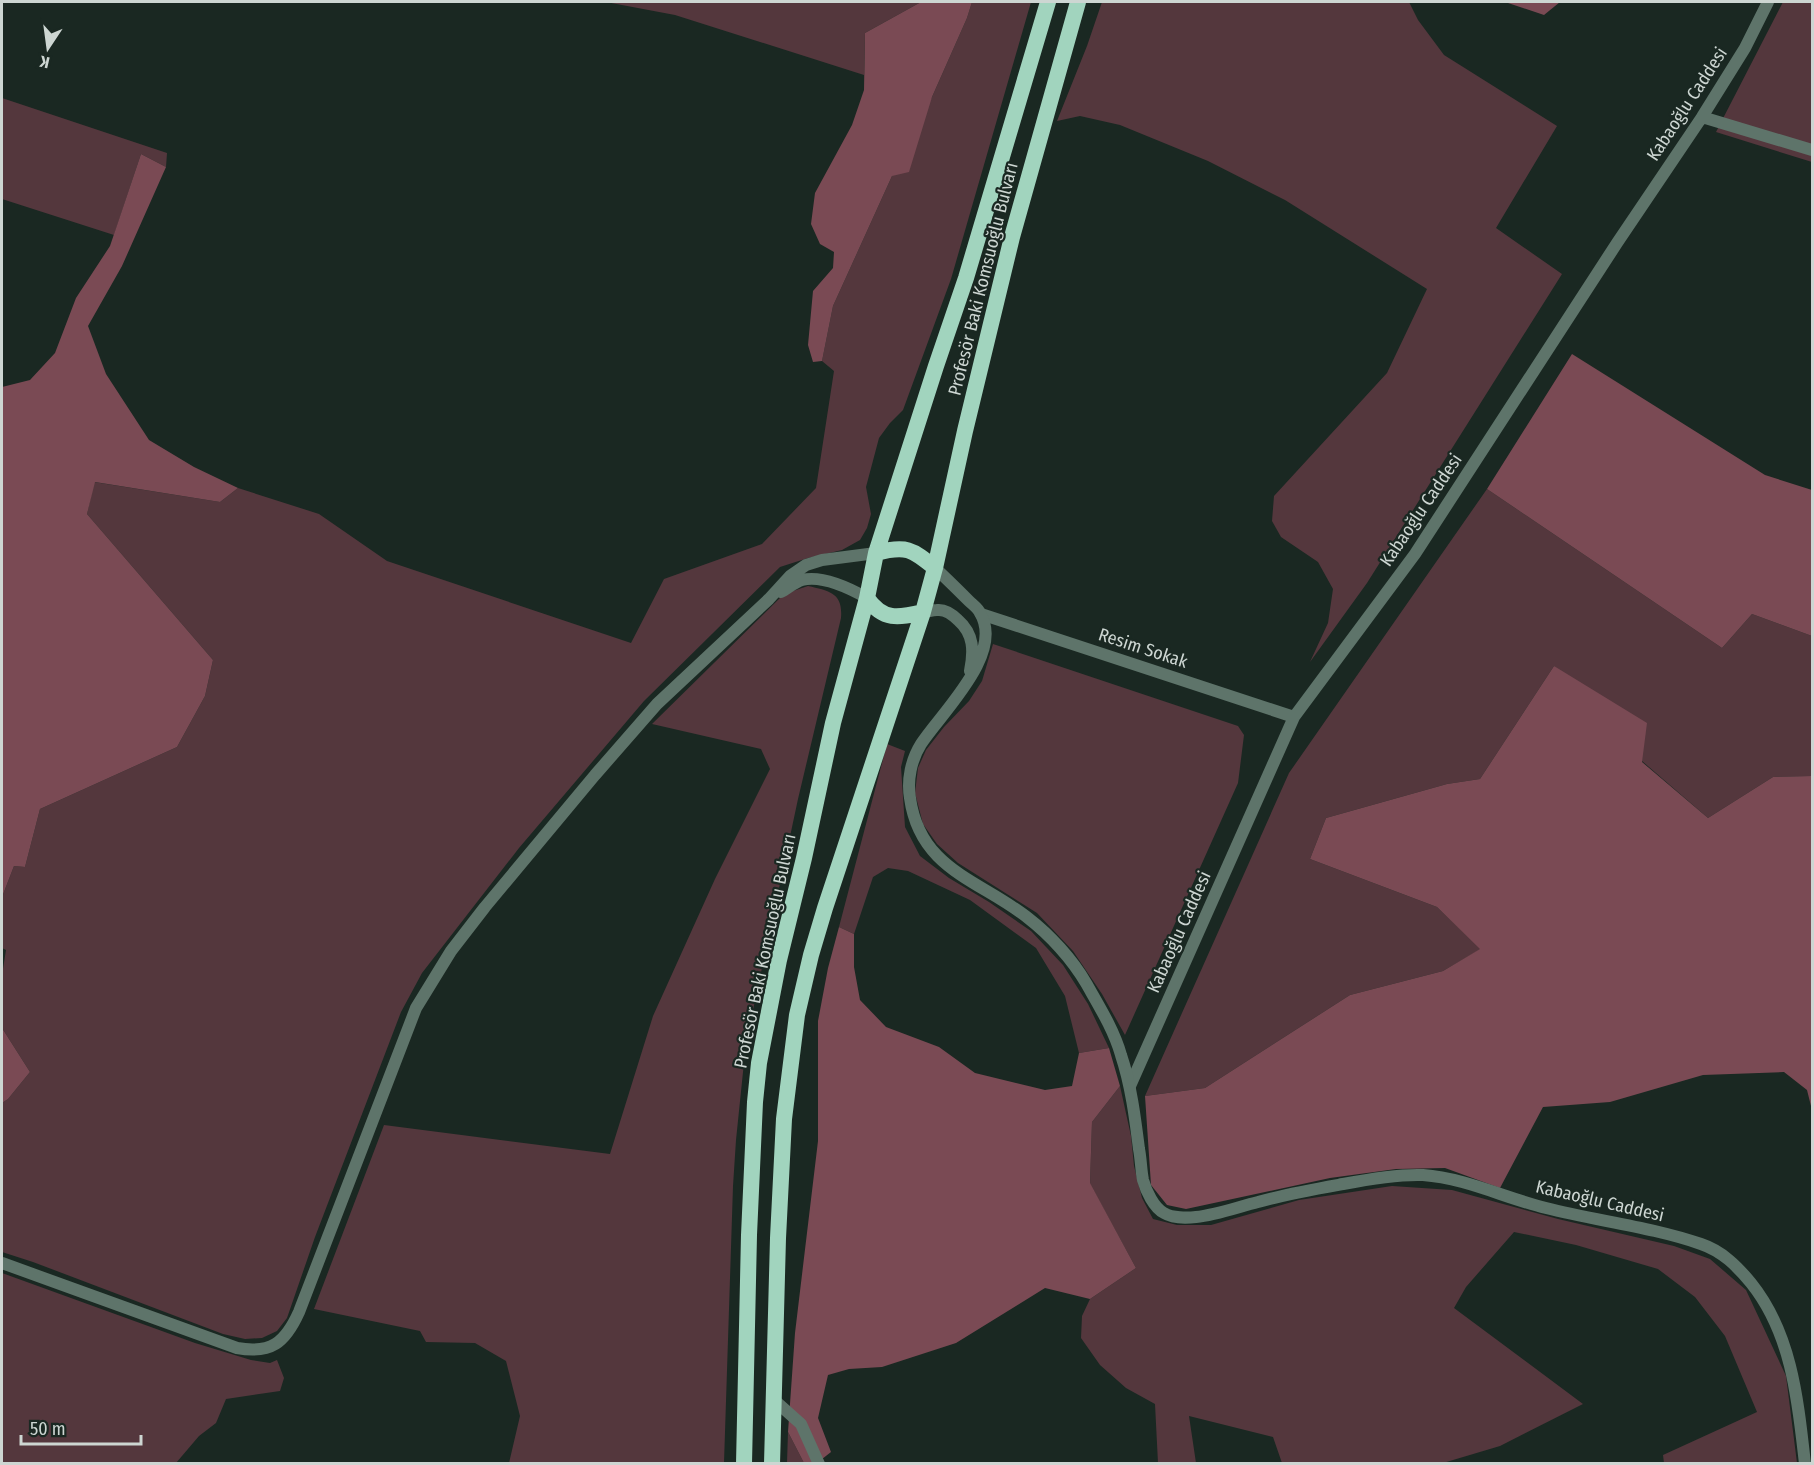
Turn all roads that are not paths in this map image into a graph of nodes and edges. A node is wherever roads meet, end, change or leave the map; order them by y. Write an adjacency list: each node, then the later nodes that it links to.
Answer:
1 (1047, 2): 6 (highway, Profesör Baki Komsuoğlu Bulvarı)
2 (1078, 2): 7 (highway, Profesör Baki Komsuoğlu Bulvarı)
3 (1768, 2): 4 (street, Kabaoğlu Caddesi)
4 (1702, 117): 5 (street); 13 (street, Kabaoğlu Caddesi)
5 (1812, 150)
6 (876, 553): 7 (highway); 8 (highway); 9 (street)
7 (935, 568): 10 (highway); 11 (street)
8 (867, 598): 9 (street); 10 (highway); 17 (highway, Profesör Baki Komsuoğlu Bulvarı)
9 (769, 599): 15 (street)
10 (923, 612): 12 (street); 16 (highway)
11 (981, 614): 12 (street); 13 (street, Resim Sokak)
12 (968, 681): 14 (street)
13 (1294, 717): 14 (street, Kabaoğlu Caddesi)
14 (1130, 1086): 20 (street, Kabaoğlu Caddesi)
15 (2, 1263)
16 (774, 1399): 18 (highway); 19 (street)
17 (744, 1464)
18 (772, 1464)
19 (819, 1464)
20 (1805, 1464)

